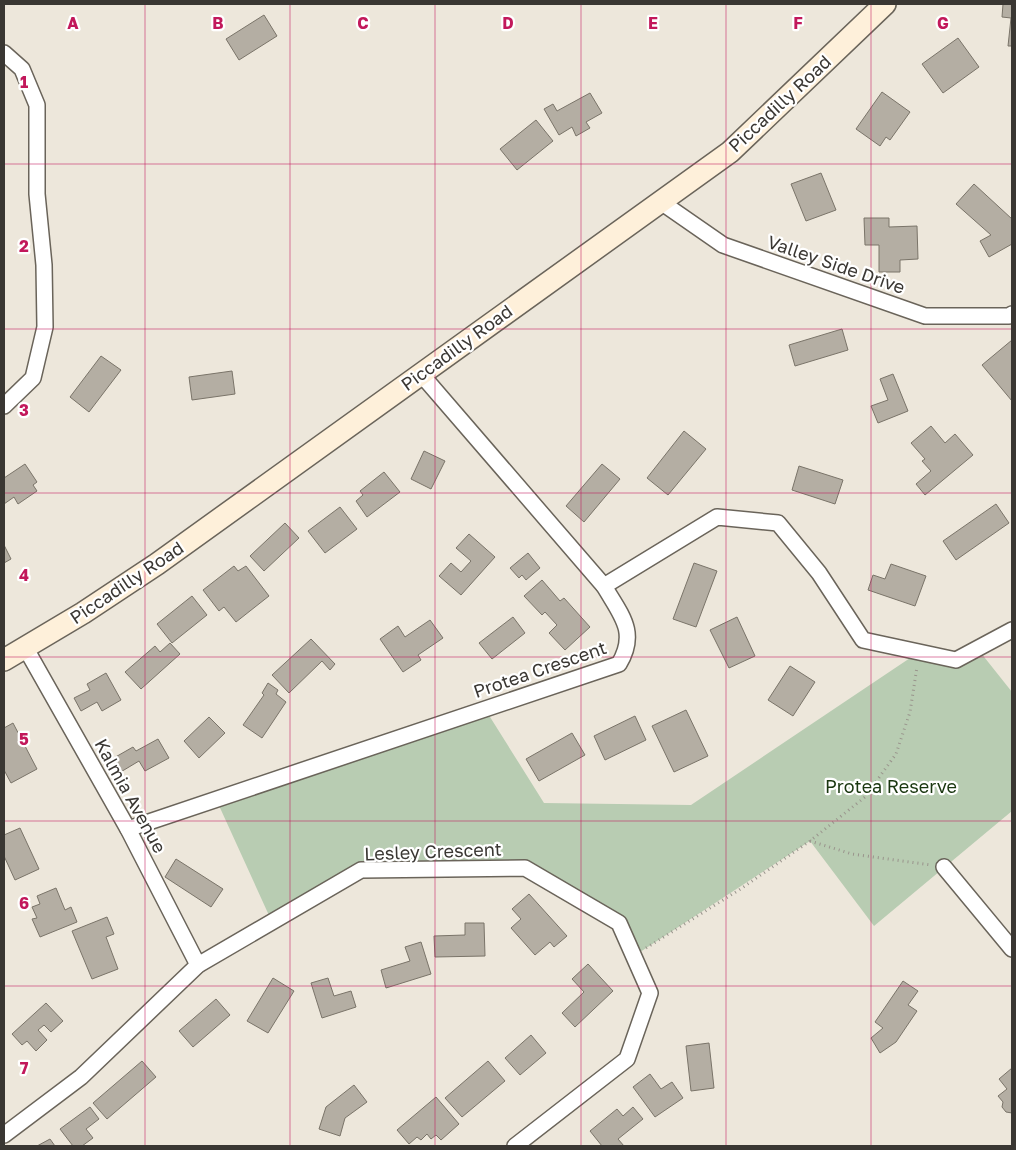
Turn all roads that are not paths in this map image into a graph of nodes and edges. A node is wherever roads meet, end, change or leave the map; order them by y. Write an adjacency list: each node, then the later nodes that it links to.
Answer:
1 (885, 4): 3 (main road, Piccadilly Road)
2 (4, 53): 6 (street)
3 (661, 202): 4 (street, Valley Side Drive); 5 (main road, Piccadilly Road)
4 (1012, 314)
5 (421, 374): 7 (street, Protea Crescent); 9 (main road, Piccadilly Road)
6 (4, 406)
7 (604, 586): 8 (street); 11 (street, Protea Crescent)
8 (1012, 630)
9 (25, 647): 10 (main road, Piccadilly Road); 11 (street, Kalmia Avenue)
10 (4, 660)
11 (128, 828): 14 (street, Kalmia Avenue)
12 (944, 867): 13 (street)
13 (1012, 949)
14 (198, 965): 15 (street, Lesley Crescent); 16 (street, Lesley Crescent)
15 (4, 1135)
16 (515, 1146)

